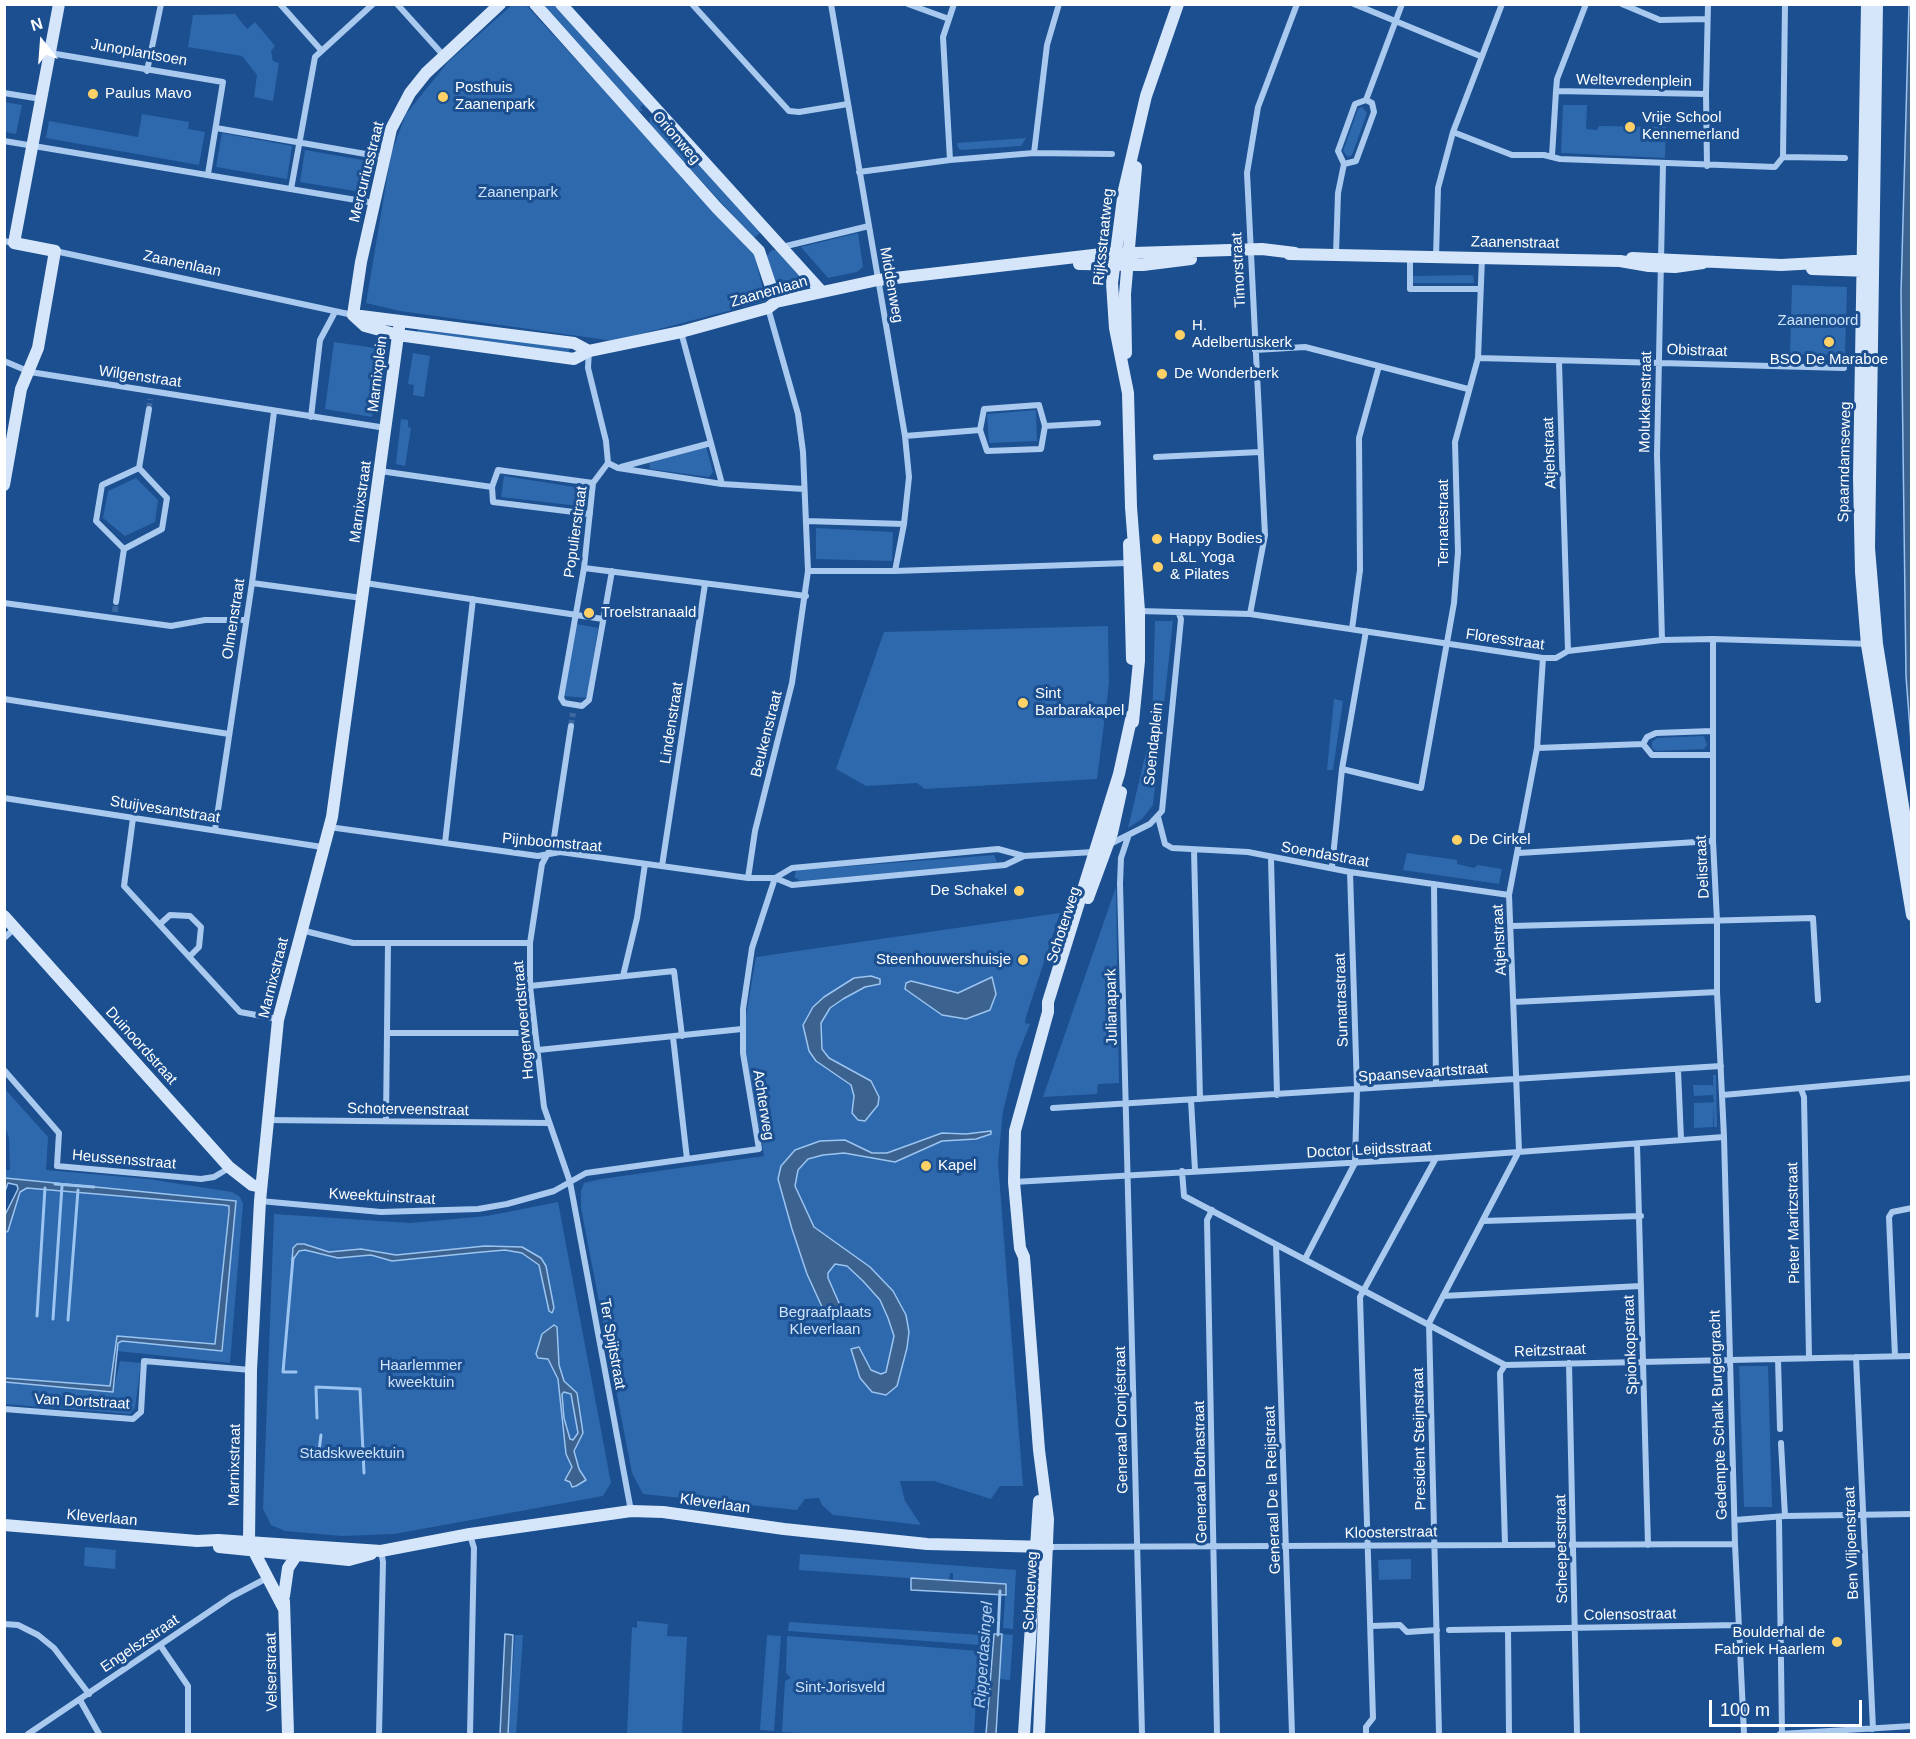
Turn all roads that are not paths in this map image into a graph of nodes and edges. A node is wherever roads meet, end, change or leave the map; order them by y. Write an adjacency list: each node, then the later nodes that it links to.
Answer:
1 (59, 4): 29 (street)
2 (161, 4): 32 (street)
3 (280, 4): 28 (street)
4 (373, 4): 28 (street)
5 (397, 4): 30 (street)
6 (500, 4): 30 (street, Mercuriusstraat)
7 (535, 4): 40 (street, Orionweg)
8 (561, 4): 39 (street, Orionweg)
9 (692, 4): 38 (street)
10 (831, 4): 38 (street, Middenweg)
11 (908, 4): 25 (street)
12 (954, 4): 25 (street)
13 (1059, 4): 46 (street)
14 (1179, 4): 70 (street, Rijksstraatweg)
15 (1298, 4): 65 (street, Timorstraat)
16 (1354, 4): 27 (street)
17 (1402, 4): 27 (street)
18 (1502, 4): 31 (street)
19 (1586, 4): 33 (street)
20 (1622, 4): 26 (street)
21 (1708, 4): 26 (street)
22 (1785, 4): 50 (street)
23 (1867, 4): 72 (street, Spaarndamseweg)
24 (1877, 4): 72 (street, Spaarndamseweg)
25 (949, 19): 52 (street)
26 (1707, 19): 35 (street)
27 (1395, 20): 31 (street); 37 (street)
28 (321, 50): 44 (street)
29 (50, 53): 32 (street, Junoplantsoen); 36 (street)
30 (444, 56): 49 (street, Mercuriusstraat)
31 (1480, 56): 42 (street)
32 (147, 71): 41 (street, Junoplantsoen)
33 (1556, 91): 35 (street, Weltevredenplein); 48 (street, Weltevredenplein)
34 (4, 93): 36 (street)
35 (1706, 94): 55 (street, Weltevredenplein)
36 (41, 99): 45 (street)
37 (1366, 100): 53 (street); 53 (street)
38 (848, 104): 56 (street, Middenweg)
39 (654, 107): 40 (street); 62 (street, Orionweg)
40 (640, 119): 64 (street, Orionweg)
41 (216, 128): 44 (street); 57 (street, Junoplantsoen)
42 (1453, 132): 48 (street); 68 (street)
43 (4, 141): 45 (street)
44 (300, 142): 49 (street); 58 (street)
45 (33, 146): 57 (street); 61 (street)
46 (1034, 153): 47 (street); 52 (street)
47 (1112, 154)
48 (1552, 156): 54 (street)
49 (383, 157): 59 (street, Mercuriusstraat)
50 (1783, 158): 51 (street); 55 (street)
51 (1845, 158)
52 (950, 160): 56 (street)
53 (1344, 164): 66 (street)
54 (1663, 164): 55 (street); 71 (street, Molukkenstraat)
55 (1707, 166)
56 (859, 172): 60 (street, Middenweg)
57 (208, 174): 58 (street)
58 (291, 189): 59 (street)
59 (374, 203): 78 (street, Mercuriusstraat)
60 (869, 226): 62 (street); 73 (street, Middenweg)
61 (9, 242): 63 (street, Zaanenlaan)
62 (781, 246): 64 (street); 75 (street, Orionweg)
63 (55, 251): 77 (street, Zaanenlaan); 90 (street)
64 (759, 251): 76 (street, Orionweg)
65 (1250, 254): 66 (street, Zaanenstraat); 70 (street, Zaanenstraat); 82 (street, Timorstraat)
66 (1336, 254): 67 (street, Zaanenstraat)
67 (1410, 256): 68 (street, Zaanenstraat); 74 (street)
68 (1436, 256): 69 (street, Zaanenstraat)
69 (1482, 258): 71 (street, Zaanenstraat); 74 (street, Ternatestraat)
70 (1122, 259): 73 (street, Zaanenlaan); 118 (street, Rijksstraatweg)
71 (1661, 262): 72 (street, Zaanenstraat); 87 (street, Molukkenstraat)
72 (1868, 266): 142 (street, Spaarndamseweg)
73 (878, 280): 75 (street, Zaanenlaan); 101 (street, Middenweg)
74 (1479, 289): 84 (street, Ternatestraat)
75 (822, 292): 76 (street, Zaanenlaan)
76 (772, 305): 80 (street, Zaanenlaan); 113 (street, Beukenstraat)
77 (335, 312): 78 (street, Zaanenlaan); 96 (street)
78 (353, 315): 79 (street, Zaanenlaan); 81 (street, Zaanenlaan)
79 (400, 321): 81 (street, Marnixplein); 83 (street, Zaanenlaan)
80 (681, 332): 83 (street, Zaanenlaan); 102 (street)
81 (398, 335): 83 (street, Zaanenlaan); 99 (street, Marnixplein)
82 (1255, 350): 88 (street); 103 (street, Timorstraat)
83 (589, 351): 105 (street)
84 (1478, 358): 86 (street, Obistraat); 91 (street, Ternatestraat)
85 (4, 361): 90 (street, Wilgenstraat)
86 (1559, 362): 87 (street, Obistraat); 143 (street, Atjehstraat)
87 (1658, 362): 89 (street, Obistraat); 140 (street, Molukkenstraat)
88 (1379, 366): 91 (street); 137 (street)
89 (1844, 368)
90 (30, 372): 92 (street, Wilgenstraat); 111 (street)
91 (1468, 389): 141 (street, Ternatestraat)
92 (152, 390): 93 (street); 95 (street, Wilgenstraat)
93 (150, 399)
94 (149, 409): 106 (street)
95 (274, 412): 96 (street, Marnixplein); 123 (street, Olmenstraat)
96 (310, 417): 99 (street, Marnixplein)
97 (1098, 423): 98 (street)
98 (1045, 426): 100 (street); 100 (street)
99 (386, 428): 108 (street, Marnixstraat)
100 (980, 430): 101 (street)
101 (905, 436): 116 (street, Middenweg)
102 (711, 443): 107 (street); 110 (street)
103 (1260, 452): 104 (street); 133 (street, Timorstraat)
104 (1156, 457)
105 (608, 464): 107 (street); 109 (street, Populierstraat)
106 (139, 468): 117 (street); 117 (street)
107 (618, 468): 110 (street)
108 (380, 471): 112 (street); 124 (street, Marnixstraat)
109 (593, 483): 112 (street); 114 (street, Populierstraat)
110 (722, 484): 113 (street)
111 (4, 485)
112 (492, 487): 114 (street)
113 (804, 489): 115 (street, Beukenstraat)
114 (590, 514): 119 (street, Populierstraat)
115 (806, 521): 116 (street); 121 (street, Beukenstraat)
116 (904, 524): 122 (street, Middenweg)
117 (124, 549): 129 (street)
118 (1132, 562): 122 (street); 131 (street, Soendaplein)
119 (584, 568): 120 (street); 134 (street, Populierstraat)
120 (612, 571): 125 (street); 135 (street)
121 (808, 571): 122 (street); 126 (street, Beukenstraat)
122 (895, 571)
123 (252, 583): 127 (street); 136 (street, Olmenstraat)
124 (365, 583): 127 (street, Marnixstraat); 128 (street)
125 (705, 584): 126 (street); 172 (street, Lindenstraat)
126 (806, 596): 175 (street, Beukenstraat)
127 (363, 598): 157 (street, Marnixstraat)
128 (473, 599): 134 (street); 161 (street)
129 (116, 602)
130 (4, 603): 136 (street)
131 (1134, 611): 132 (street, Floresstraat); 146 (street, Soendaplein)
132 (1179, 614): 133 (street, Floresstraat); 156 (street, Soendaplein)
133 (1250, 614): 137 (street, Floresstraat)
134 (574, 615): 135 (street); 135 (street, Populierstraat)
135 (603, 619)
136 (244, 620): 149 (street, Olmenstraat)
137 (1352, 628): 138 (street, Floresstraat)
138 (1366, 631): 141 (street, Floresstraat); 153 (street)
139 (1713, 639): 140 (street, Floresstraat); 142 (street, Floresstraat); 148 (street, Delistraat)
140 (1662, 640): 143 (street, Floresstraat)
141 (1445, 644): 144 (street, Floresstraat); 153 (street, Ternatestraat)
142 (1872, 644): 170 (street, Spaarndamseweg); 179 (street, Spaarndamseweg)
143 (1568, 651): 144 (street, Floresstraat)
144 (1543, 658): 151 (street, Atjehstraat)
145 (4, 699): 149 (street)
146 (1132, 715): 162 (street, Soendaplein); 168 (street, Soendaplein)
147 (571, 726): 166 (street, Hogerwoerdstraat)
148 (1712, 731): 150 (street); 152 (street, Delistraat)
149 (229, 734): 158 (street, Olmenstraat)
150 (1643, 744): 151 (street); 152 (street)
151 (1537, 748): 165 (street, Atjehstraat)
152 (1713, 755): 160 (street, Delistraat)
153 (1342, 770): 173 (street)
154 (4, 798): 155 (street, Stuijvesantstraat)
155 (133, 818): 158 (street, Stuijvesantstraat); 182 (street)
156 (1158, 818): 159 (street); 164 (street, Soendastraat)
157 (328, 827): 161 (street, Pijnboomstraat); 163 (street, Marnixstraat)
158 (215, 830): 163 (street, Stuijvesantstraat)
159 (1128, 837): 162 (street); 214 (street, Julianapark)
160 (1713, 841): 165 (street); 181 (street, Delistraat)
161 (445, 843): 166 (street, Pijnboomstraat)
162 (1107, 846): 168 (street, Schoterweg)
163 (322, 847): 185 (street, Marnixstraat)
164 (1194, 850): 169 (street, Soendastraat); 212 (street)
165 (1519, 852): 178 (street, Atjehstraat)
166 (548, 854): 171 (street, Pijnboomstraat); 188 (street, Hogerwoerdstraat)
167 (1024, 856): 168 (street, Pijnboomstraat); 176 (street, Pijnboomstraat); 176 (street, Pijnboomstraat)
168 (1098, 856): 231 (street, Schoterweg)
169 (1272, 858): 173 (street, Soendastraat); 210 (street)
170 (1911, 862)
171 (645, 864): 172 (street, Pijnboomstraat); 190 (street)
172 (662, 866): 175 (street, Pijnboomstraat)
173 (1332, 867): 174 (street, Soendastraat)
174 (1350, 872): 177 (street, Soendastraat); 208 (street, Sumatrastraat)
175 (748, 878): 176 (street, Pijnboomstraat)
176 (775, 878): 196 (street, Achterweg)
177 (1434, 884): 178 (street, Soendastraat); 207 (street)
178 (1509, 895): 183 (street, Atjehstraat)
179 (1911, 915)
180 (4, 916): 184 (street, Duinoordstraat)
181 (1718, 921): 183 (street); 192 (street, Delistraat); 193 (street)
182 (160, 924): 189 (street); 189 (street)
183 (1512, 926): 194 (street, Atjehstraat)
184 (15, 928): 186 (street); 226 (street, Duinoordstraat)
185 (301, 930): 187 (street); 195 (street, Marnixstraat)
186 (4, 938)
187 (388, 942): 188 (street); 197 (street)
188 (530, 943): 191 (street, Hogerwoerdstraat)
189 (190, 956): 195 (street)
190 (623, 976): 191 (street); 199 (street)
191 (530, 986): 198 (street, Hogerwoerdstraat)
192 (1717, 992): 194 (street); 202 (street, Delistraat)
193 (1818, 1000)
194 (1514, 1002): 206 (street, Atjehstraat)
195 (278, 1020): 216 (street, Marnixstraat)
196 (742, 1029): 199 (street); 224 (street, Achterweg)
197 (388, 1033): 198 (street); 217 (street)
198 (535, 1033): 201 (street, Hogerwoerdstraat)
199 (682, 1035): 200 (street)
200 (673, 1037): 201 (street); 224 (street)
201 (538, 1050): 218 (street, Hogerwoerdstraat)
202 (1721, 1066): 204 (street, Spaansevaartstraat); 211 (street, Delistraat)
203 (4, 1070): 226 (street, Heussensstraat)
204 (1678, 1070): 206 (street, Spaansevaartstraat); 220 (street)
205 (1911, 1078): 209 (street)
206 (1517, 1079): 207 (street, Spaansevaartstraat); 222 (street, Atjehstraat)
207 (1436, 1084): 208 (street, Spaansevaartstraat)
208 (1356, 1089): 210 (street, Spaansevaartstraat); 225 (street, Sumatrastraat)
209 (1801, 1089): 211 (street); 246 (street, Pieter Maritzstraat)
210 (1277, 1095): 212 (street, Spaansevaartstraat)
211 (1723, 1095): 219 (street, Gedempte Schalk Burgergracht)
212 (1200, 1099): 213 (street, Spaansevaartstraat)
213 (1191, 1100): 214 (street, Spaansevaartstraat); 227 (street)
214 (1127, 1105): 215 (street); 229 (street, Generaal Cronjéstraat)
215 (1053, 1108)
216 (268, 1120): 217 (street, Schoterveenstraat); 232 (street, Marnixstraat)
217 (386, 1121): 218 (street, Schoterveenstraat)
218 (549, 1124): 230 (street, Hogerwoerdstraat)
219 (1724, 1137): 220 (street, Doctor Leijdsstraat); 248 (street, Gedempte Schalk Burgergracht)
220 (1681, 1140): 221 (street, Doctor Leijdsstraat)
221 (1637, 1144): 222 (street, Doctor Leijdsstraat); 236 (street, Spionkopstraat)
222 (1519, 1151): 223 (street, Doctor Leijdsstraat); 237 (street)
223 (1436, 1158): 225 (street, Doctor Leijdsstraat); 241 (street)
224 (687, 1159): 230 (street, Achterweg)
225 (1355, 1163): 227 (street, Doctor Leijdsstraat); 239 (street)
226 (230, 1167): 232 (street, Duinoordstraat)
227 (1195, 1170): 228 (street, Doctor Leijdsstraat)
228 (1182, 1171): 229 (street, Doctor Leijdsstraat); 235 (street, Reitzstraat)
229 (1128, 1175): 231 (street, Doctor Leijdsstraat); 267 (street, Generaal Cronjéstraat)
230 (570, 1182): 233 (street, Kweektuinstraat); 257 (street, Ter Spijtstraat)
231 (1018, 1182): 273 (street, Schoterweg)
232 (261, 1187): 233 (street, Marnixstraat)
233 (260, 1202): 253 (street, Marnixstraat)
234 (1911, 1208): 244 (street)
235 (1212, 1210): 238 (street, Reitzstraat); 271 (street, Generaal Bothastraat)
236 (1641, 1216): 237 (street); 240 (street, Spionkopstraat)
237 (1483, 1221): 242 (street)
238 (1276, 1245): 239 (street, Reitzstraat); 272 (street, Generaal De la Reijstraat)
239 (1305, 1259): 241 (street, Reitzstraat)
240 (1641, 1286): 242 (street); 250 (street, Spionkopstraat)
241 (1364, 1289): 243 (street, Reitzstraat); 268 (street)
242 (1443, 1296): 243 (street)
243 (1429, 1323): 252 (street, Reitzstraat); 264 (street, President Steijnstraat)
244 (1895, 1356): 245 (street, Reitzstraat); 247 (street, Reitzstraat)
245 (1911, 1356)
246 (1809, 1357): 247 (street, Reitzstraat); 249 (street, Reitzstraat)
247 (1856, 1357): 259 (street, Ben Viljoenstraat)
248 (1729, 1358): 249 (street, Reitzstraat); 250 (street, Reitzstraat); 261 (street, Gedempte Schalk Burgergracht)
249 (1778, 1359): 255 (street)
250 (1645, 1360): 251 (street, Reitzstraat); 270 (street, Spionkopstraat)
251 (1569, 1363): 252 (street, Reitzstraat); 269 (street, Scheepersstraat)
252 (1505, 1365): 265 (street)
253 (251, 1370): 254 (street, Van Dortstraat); 274 (street, Marnixstraat)
254 (4, 1409)
255 (1780, 1429)
256 (1781, 1443): 260 (street)
257 (631, 1511): 263 (street, Kleverlaan); 273 (street, Kleverlaan)
258 (1911, 1514): 259 (street)
259 (1862, 1516): 260 (street); 291 (street, Ben Viljoenstraat)
260 (1782, 1517): 261 (street); 312 (street)
261 (1735, 1520): 266 (street, Gedempte Schalk Burgergracht)
262 (4, 1525): 274 (street, Kleverlaan)
263 (470, 1534): 275 (street, Kleverlaan); 300 (street)
264 (1435, 1543): 265 (street, Kloosterstraat); 268 (street, Kloosterstraat); 284 (street, President Steijnstraat)
265 (1505, 1544): 269 (street, Kloosterstraat)
266 (1735, 1544): 270 (street, Kloosterstraat); 280 (street, Gedempte Schalk Burgergracht)
267 (1136, 1545): 271 (street, Kloosterstraat); 273 (street, Kloosterstraat); 304 (street, Generaal Cronjéstraat)
268 (1370, 1545): 272 (street, Kloosterstraat); 281 (street)
269 (1574, 1545): 270 (street, Kloosterstraat); 282 (street, Scheepersstraat)
270 (1648, 1545)
271 (1215, 1546): 272 (street, Kloosterstraat); 305 (street, Generaal Bothastraat)
272 (1287, 1546): 306 (street, Generaal De la Reijstraat)
273 (1043, 1547): 287 (street, Schoterweg); 303 (street, Schoterweg)
274 (254, 1549): 275 (street, Kleverlaan); 276 (street, Kleverlaan); 277 (street, Velserstraat); 278 (street, Velserstraat)
275 (381, 1551): 276 (street, Kleverlaan); 299 (street)
276 (296, 1557): 278 (street)
277 (267, 1578): 278 (street, Velserstraat); 286 (street, Engelszstraat)
278 (284, 1603): 298 (street, Velserstraat)
279 (4, 1624): 288 (street)
280 (1739, 1625): 282 (street, Colensostraat); 311 (street, Gedempte Schalk Burgergracht)
281 (1371, 1626): 284 (street); 307 (street)
282 (1575, 1628): 283 (street, Colensostraat); 310 (street, Scheepersstraat)
283 (1508, 1629): 285 (street, Colensostraat); 309 (street)
284 (1437, 1630): 308 (street, President Steijnstraat)
285 (1449, 1630)
286 (160, 1645): 288 (street, Engelszstraat); 297 (street)
287 (1028, 1693): 301 (street, Schoterweg); 302 (street)
288 (89, 1694): 289 (street, Engelszstraat)
289 (80, 1700): 295 (street, Engelszstraat); 296 (street)
290 (1911, 1726): 291 (street)
291 (1873, 1729): 292 (street)
292 (1855, 1732): 294 (street)
293 (1812, 1733): 294 (street); 312 (street)
294 (1837, 1733)
295 (28, 1734)
296 (99, 1734)
297 (188, 1734)
298 (288, 1734)
299 (379, 1734)
300 (470, 1734)
301 (1024, 1734)
302 (1030, 1734)
303 (1039, 1734)
304 (1142, 1734)
305 (1217, 1734)
306 (1292, 1734)
307 (1366, 1734)
308 (1439, 1734)
309 (1509, 1734)
310 (1577, 1734)
311 (1744, 1734)
312 (1781, 1734)

